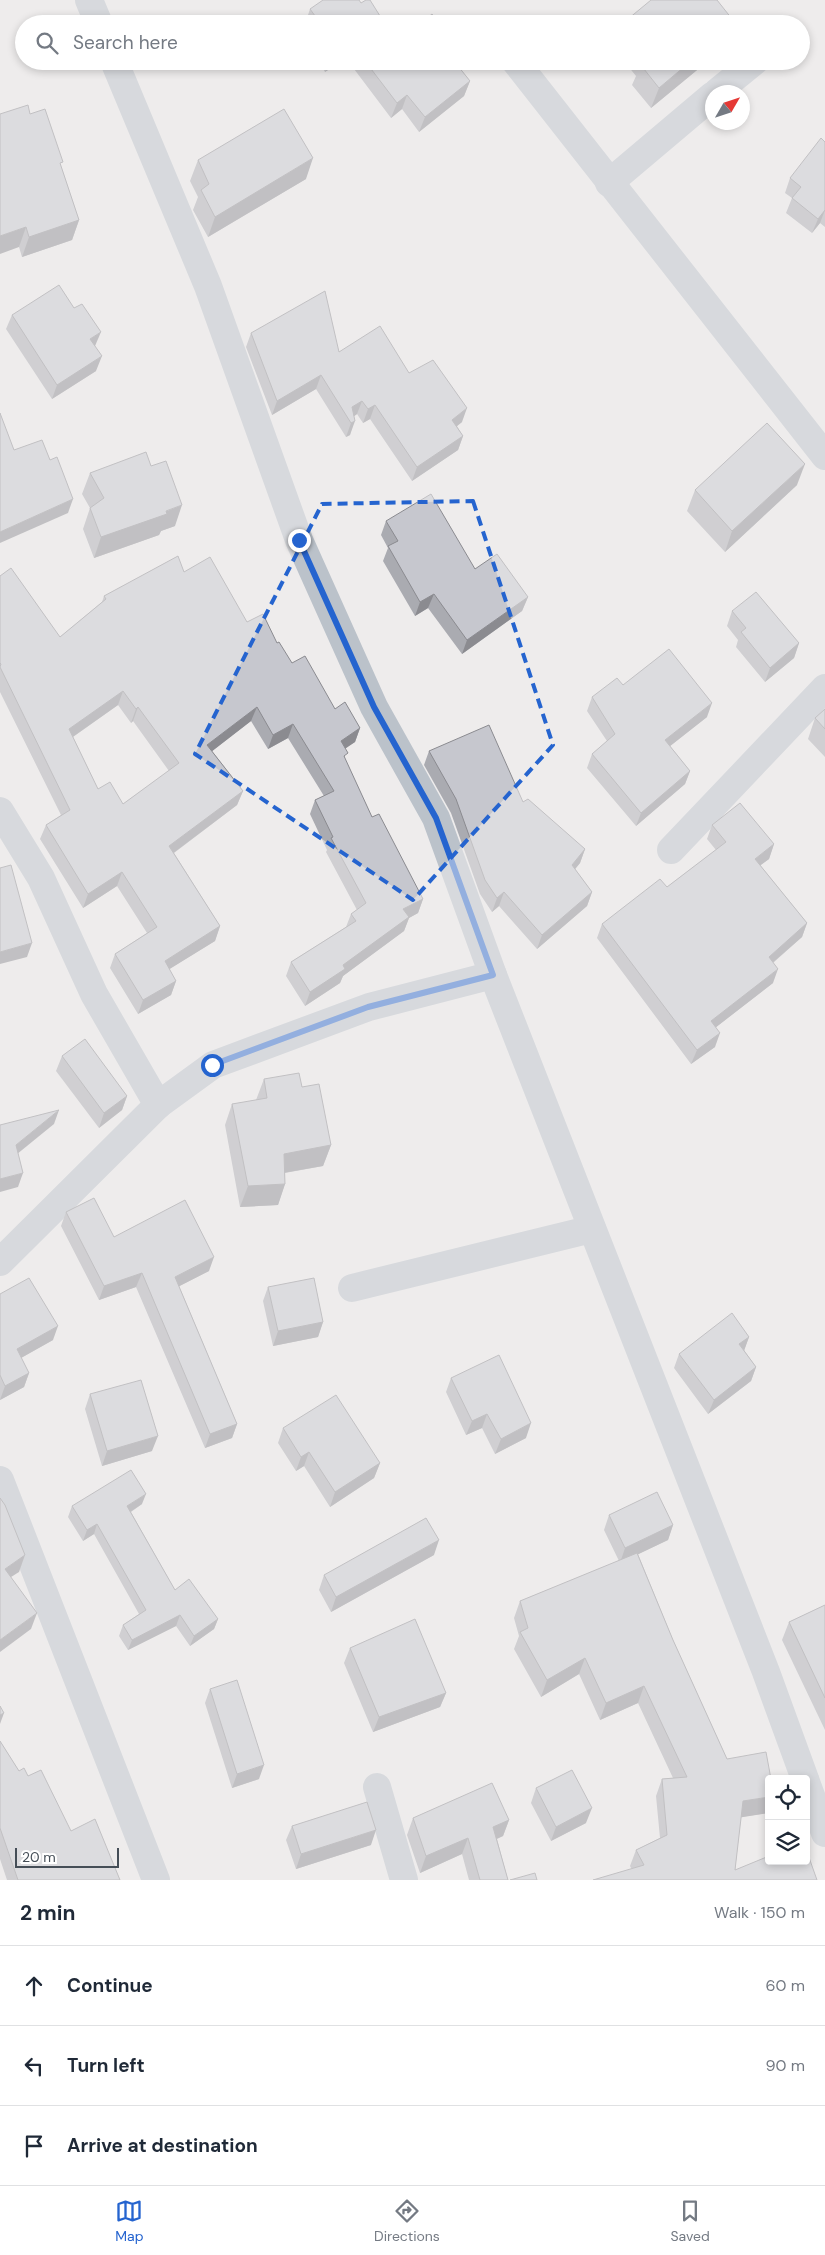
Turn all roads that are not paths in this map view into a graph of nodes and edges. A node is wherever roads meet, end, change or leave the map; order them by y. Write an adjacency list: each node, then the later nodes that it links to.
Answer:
1 (89, 0): 2 (street)
2 (95, 15)
3 (118, 70): 13 (street)
4 (522, 70): 8 (street)
5 (744, 70): 6 (street)
6 (726, 85)
7 (705, 102): 8 (street)
8 (609, 183): 9 (street)
9 (825, 456)
10 (825, 688): 12 (street)
11 (0, 811): 14 (street)
12 (671, 850)
13 (493, 975): 14 (street); 15 (street)
14 (158, 1106): 16 (street)
15 (592, 1229): 17 (street); 19 (street)
16 (0, 1262)
17 (352, 1288)
18 (0, 1480): 23 (street)
19 (804, 1775)
20 (377, 1787): 24 (street)
21 (810, 1791): 22 (street)
22 (825, 1833)
23 (156, 1880)
24 (404, 1880)

